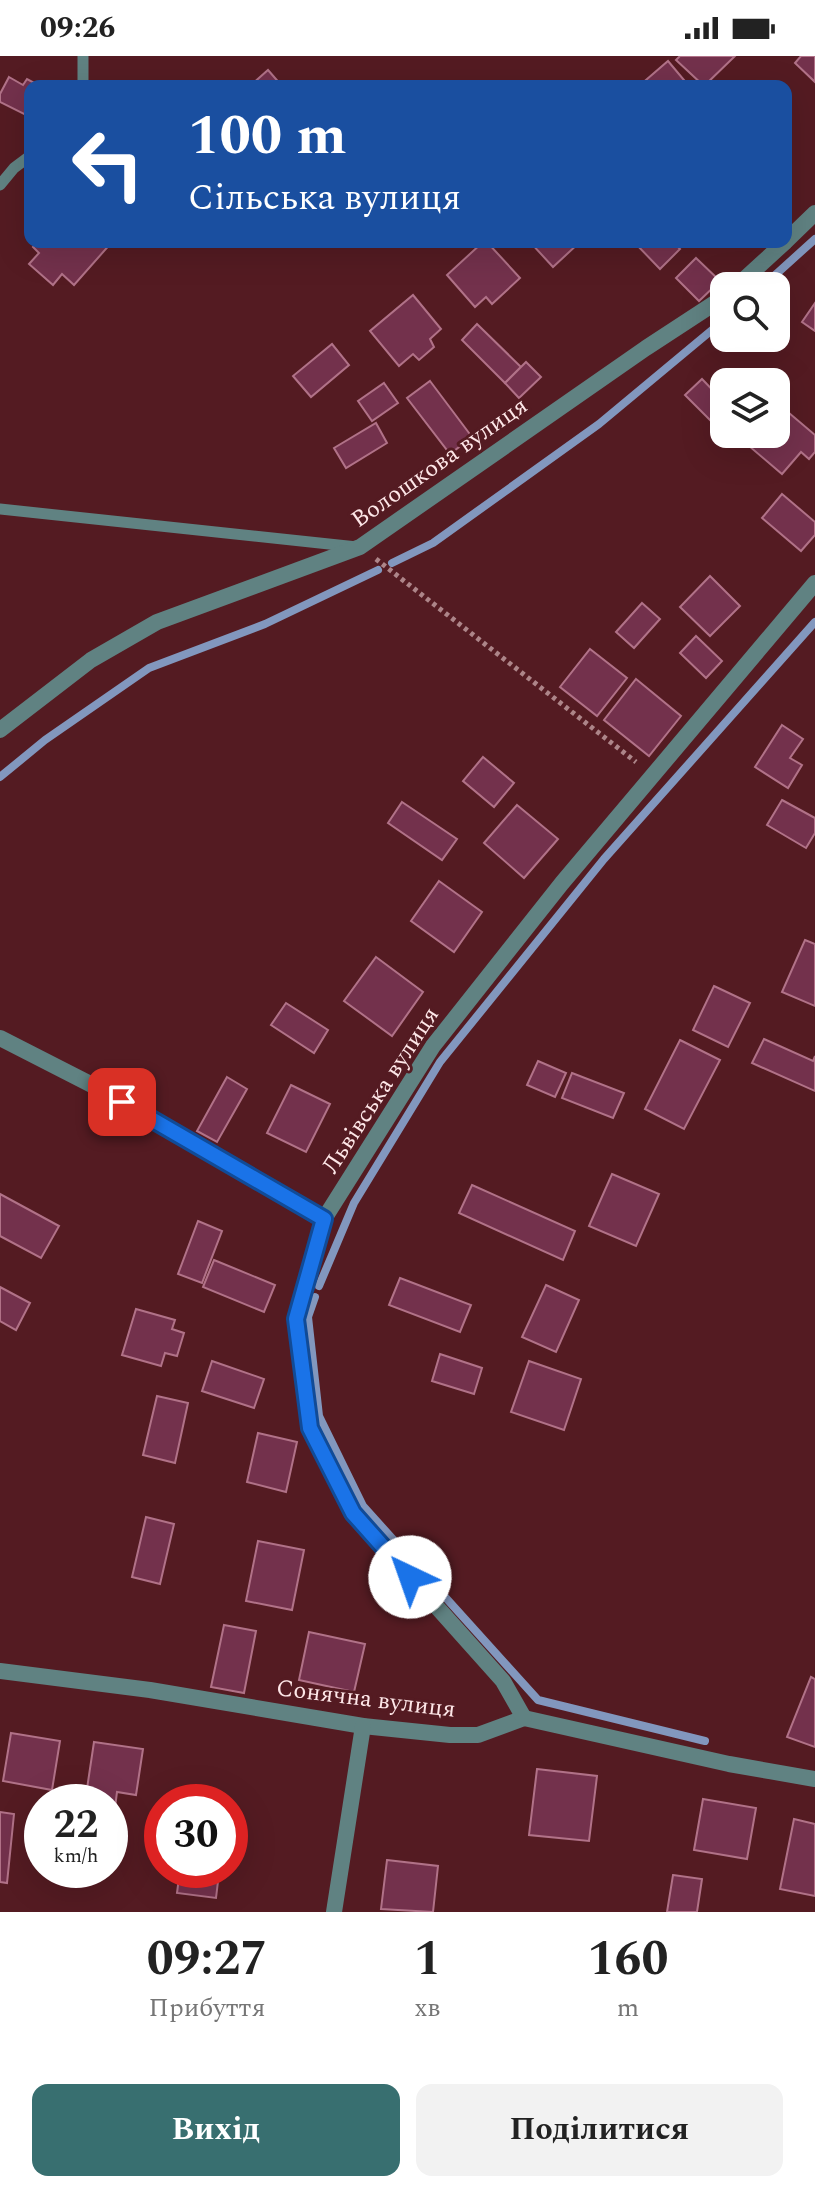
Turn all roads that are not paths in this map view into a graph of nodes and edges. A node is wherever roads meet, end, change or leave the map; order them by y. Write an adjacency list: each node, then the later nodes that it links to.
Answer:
1 (83, 56): 2 (lane)
2 (83, 80)
3 (24, 160): 4 (lane)
4 (0, 185)
5 (815, 213): 6 (street)
6 (792, 236)
7 (779, 248): 8 (street)
8 (753, 272)
9 (710, 306): 11 (street, Волошкова вулиця)
10 (0, 509): 11 (lane)
11 (360, 547): 13 (street, Волошкова вулиця)
12 (815, 583): 15 (street, Львівська вулиця)
13 (0, 730)
14 (0, 1038): 15 (street)
15 (324, 1219): 17 (street, Львівська вулиця)
16 (0, 1671): 18 (street, Сонячна вулиця)
17 (524, 1718): 18 (street, Сонячна вулиця); 19 (street)
18 (363, 1726): 20 (street)
19 (815, 1779)
20 (334, 1912)

